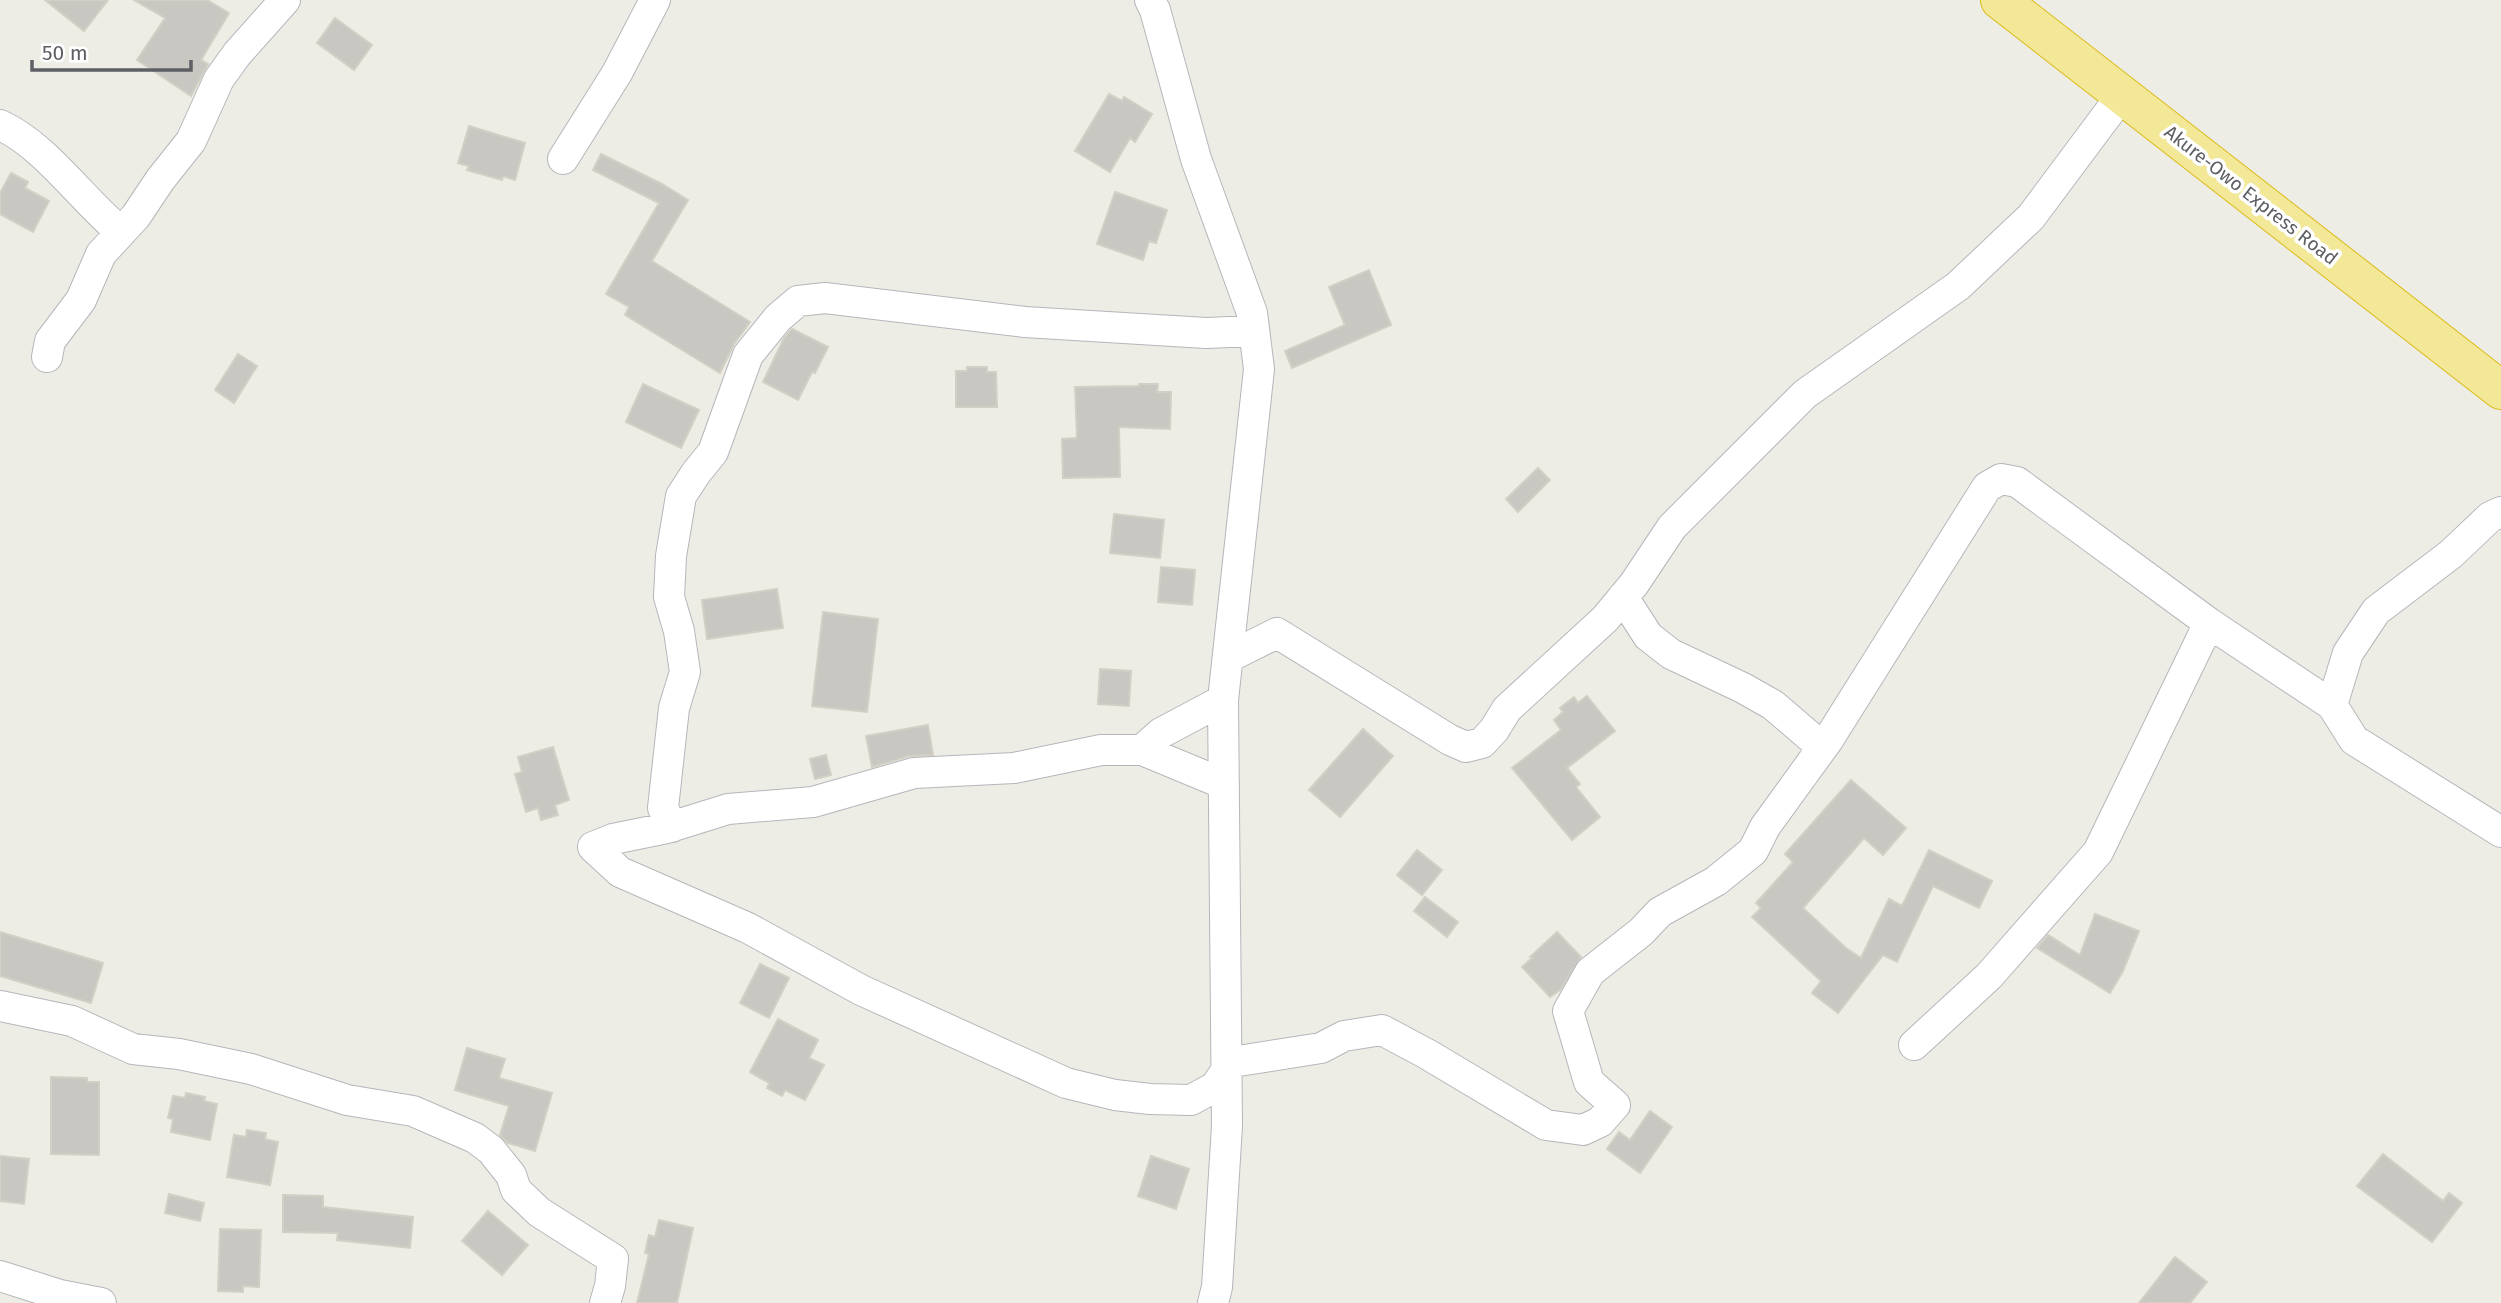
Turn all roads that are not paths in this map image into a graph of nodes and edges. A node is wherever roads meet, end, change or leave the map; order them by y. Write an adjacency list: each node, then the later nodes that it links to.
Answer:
1 (285, 0): 8 (street)
2 (655, 0): 7 (street)
3 (1150, 0): 9 (street)
4 (2000, 0): 5 (highway, Akure-Owo Express Road)
5 (2122, 95): 11 (highway, Akure-Owo Express Road); 13 (street)
6 (0, 125): 8 (street)
7 (563, 159)
8 (121, 232): 10 (street)
9 (1254, 331): 14 (street); 23 (street)
10 (47, 357)
11 (2501, 390)
12 (2501, 512): 19 (street)
13 (1623, 597): 16 (street); 20 (street)
14 (1234, 598): 16 (street); 17 (street)
15 (2209, 624): 19 (street); 20 (street); 26 (street)
16 (1277, 632): 17 (street)
17 (1229, 657): 18 (street)
18 (1223, 700): 21 (street); 22 (street)
19 (2332, 705): 24 (street)
20 (1822, 747): 27 (street)
21 (1142, 750): 22 (street); 23 (street)
22 (1224, 784): 27 (street)
23 (672, 827): 27 (street)
24 (2501, 832)
25 (0, 1006): 30 (street)
26 (1914, 1045)
27 (1226, 1070): 31 (street)
28 (0, 1276): 29 (street)
29 (101, 1303)
30 (605, 1303)
31 (1213, 1303)

